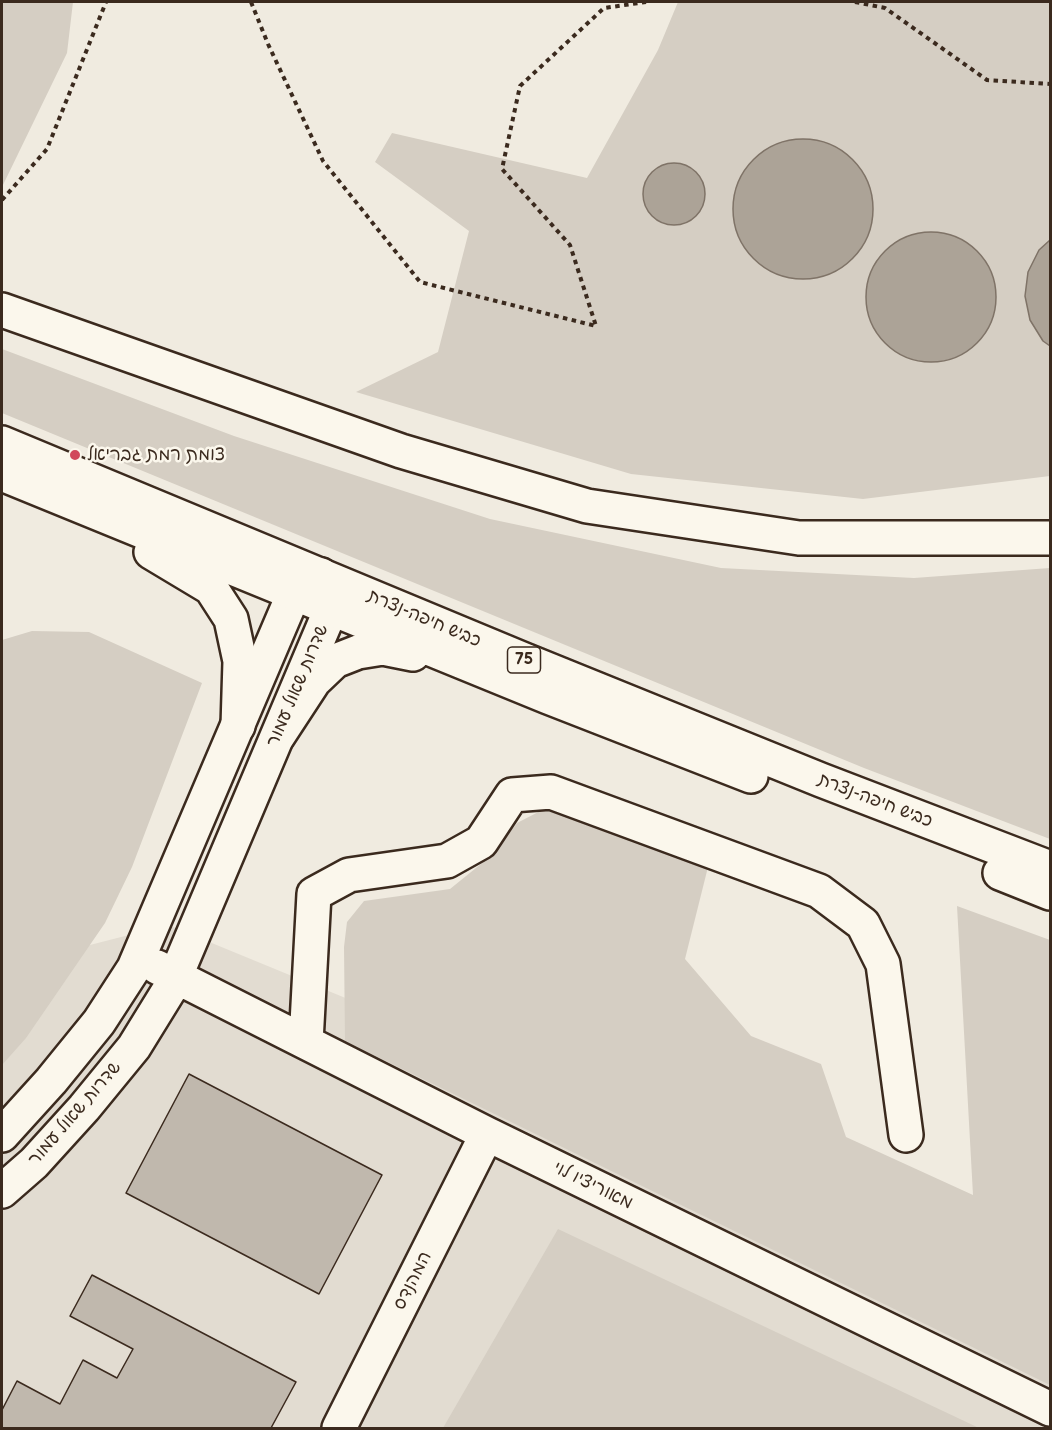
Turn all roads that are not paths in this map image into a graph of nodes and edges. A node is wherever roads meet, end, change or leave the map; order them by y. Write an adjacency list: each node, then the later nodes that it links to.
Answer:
1 (2, 310): 5 (main road)
2 (2, 443): 6 (main road, כביש חיפה-נצרת / 75)
3 (2, 474): 4 (main road, כביש חיפה-נצרת / 75)
4 (56, 496): 7 (main road, כביש חיפה-נצרת / 75); 10 (main road)
5 (1050, 538)
6 (321, 575): 7 (main road); 8 (main road, שדרות שאול עמור); 12 (main road, כביש חיפה-נצרת / 75)
7 (294, 593): 8 (main road, כביש חיפה-נצרת / 75); 10 (main road)
8 (331, 609): 9 (main road, כביש חיפה-נצרת / 75); 11 (main road, שדרות שאול עמור)
9 (477, 668): 11 (main road); 13 (main road, כביש חיפה-נצרת / 75)
10 (238, 726): 14 (main road)
11 (278, 736): 15 (main road, שדרות שאול עמור)
12 (1050, 868)
13 (1050, 893)
14 (138, 958): 15 (main road, מאוריציו לוי); 18 (main road)
15 (176, 976): 16 (main road, מאוריציו לוי); 20 (main road, שדרות שאול עמור)
16 (306, 1042): 17 (main road, מאוריציו לוי); 19 (main road)
17 (487, 1134): 21 (main road, מאוריציו לוי); 22 (main road, המהנדס)
18 (2, 1135)
19 (906, 1135)
20 (2, 1191)
21 (1050, 1409)
22 (339, 1428)

